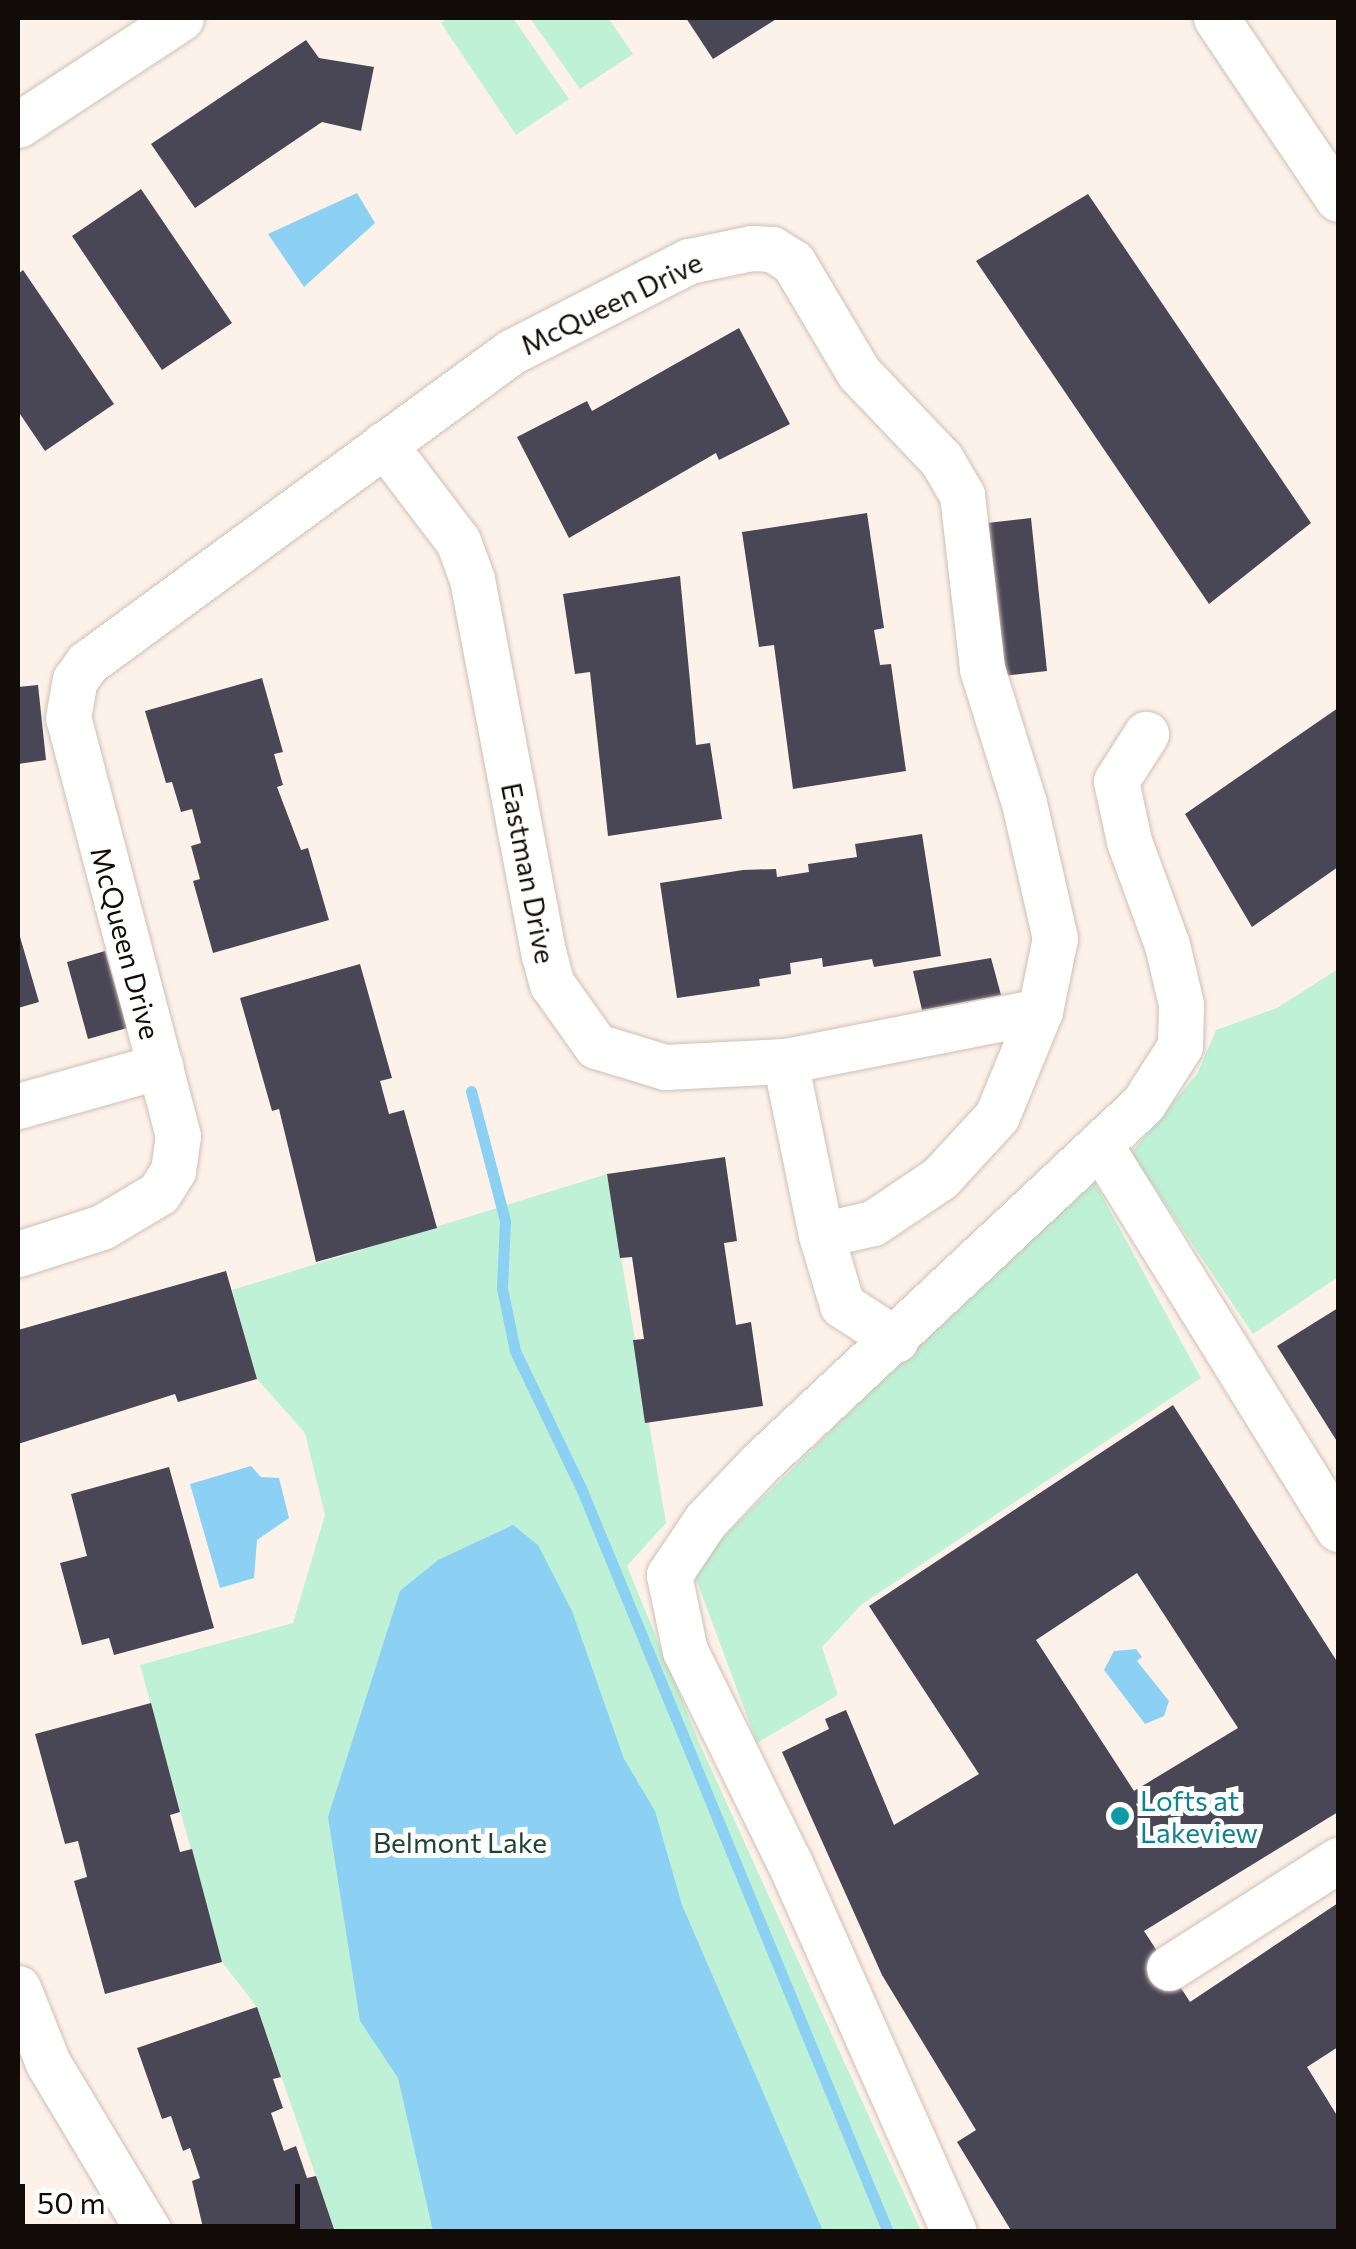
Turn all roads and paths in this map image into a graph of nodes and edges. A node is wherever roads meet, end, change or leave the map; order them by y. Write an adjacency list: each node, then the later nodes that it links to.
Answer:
1 (181, 18): 3 (street)
2 (1216, 18): 4 (street)
3 (18, 125)
4 (1338, 200)
5 (384, 444): 7 (street, McQueen Drive); 8 (street, Eastman Drive); 9 (street, McQueen Drive)
6 (1146, 734): 11 (street)
7 (1040, 1011): 8 (street, Eastman Drive); 12 (street, McQueen Drive)
8 (786, 1061): 12 (street)
9 (160, 1066): 10 (street); 13 (street, McQueen Drive)
10 (18, 1106)
11 (1100, 1145): 14 (street); 15 (street)
12 (821, 1234): 14 (street)
13 (18, 1254)
14 (896, 1340): 20 (street)
15 (1338, 1529)
16 (1338, 1860): 17 (street)
17 (1169, 1968)
18 (18, 1988): 19 (street)
19 (149, 2232)
20 (954, 2232)

